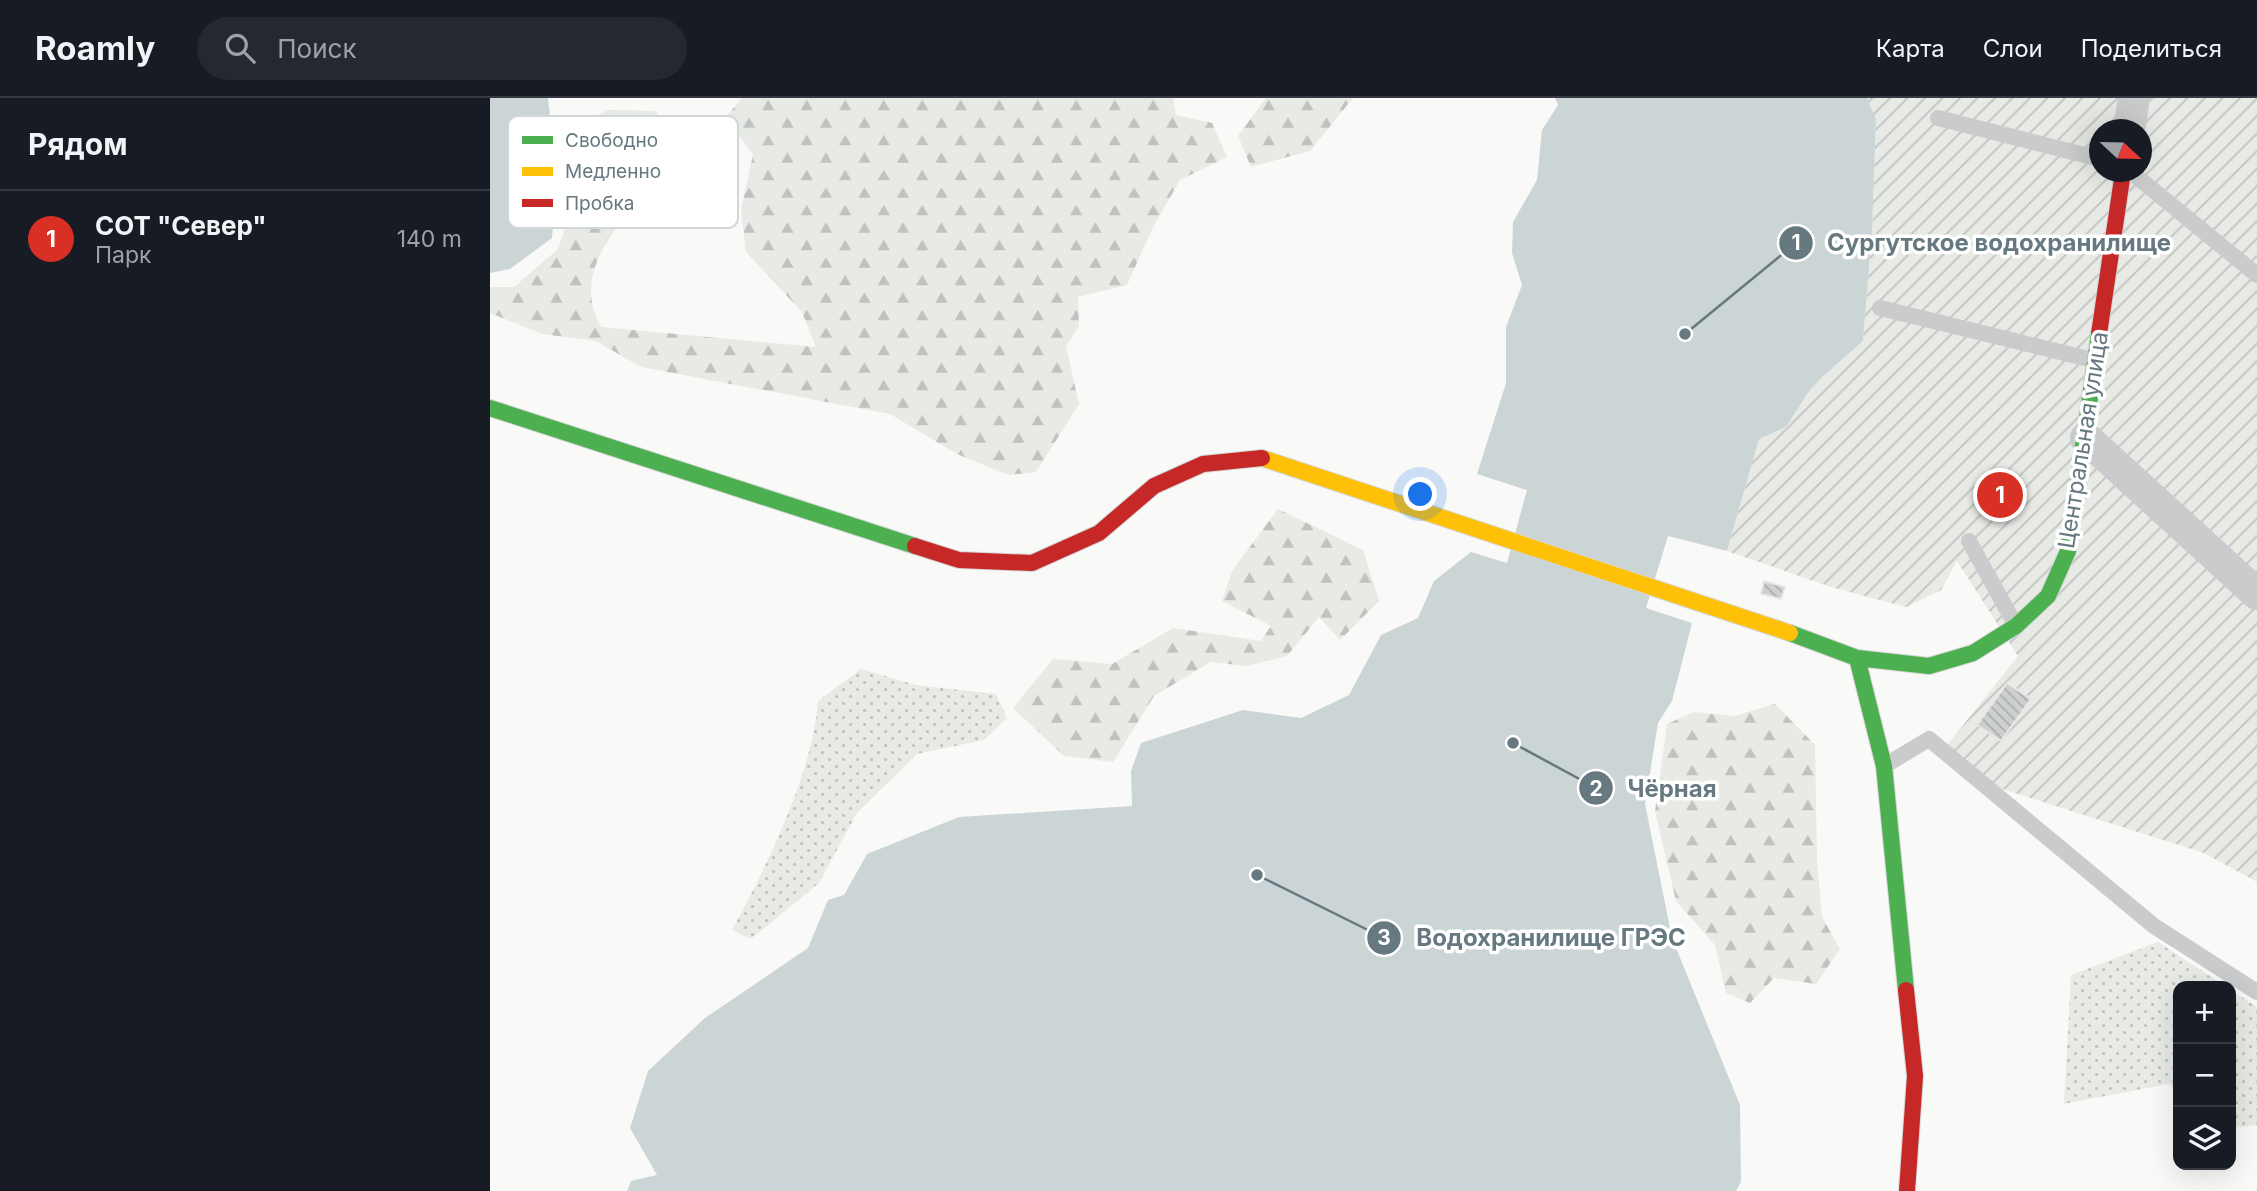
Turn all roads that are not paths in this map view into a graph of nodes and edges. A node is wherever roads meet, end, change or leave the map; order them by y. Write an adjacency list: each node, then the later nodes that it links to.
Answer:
1 (2134, 98): 3 (street)
2 (1938, 118): 4 (lane)
3 (2131, 119)
4 (2089, 156)
5 (2122, 182): 9 (street, Центральная улица)
6 (2144, 182): 7 (lane)
7 (2257, 275)
8 (1880, 308): 9 (lane)
9 (2097, 361): 11 (street, Центральная улица)
10 (490, 408): 15 (street, Центральная улица)
11 (2086, 438): 13 (street); 14 (street, Центральная улица)
12 (1969, 541): 14 (lane)
13 (2257, 594)
14 (2016, 626): 15 (street, Центральная улица)
15 (1857, 658): 16 (street)
16 (1884, 765): 17 (lane); 18 (street)
17 (2257, 992)
18 (1907, 1191)

